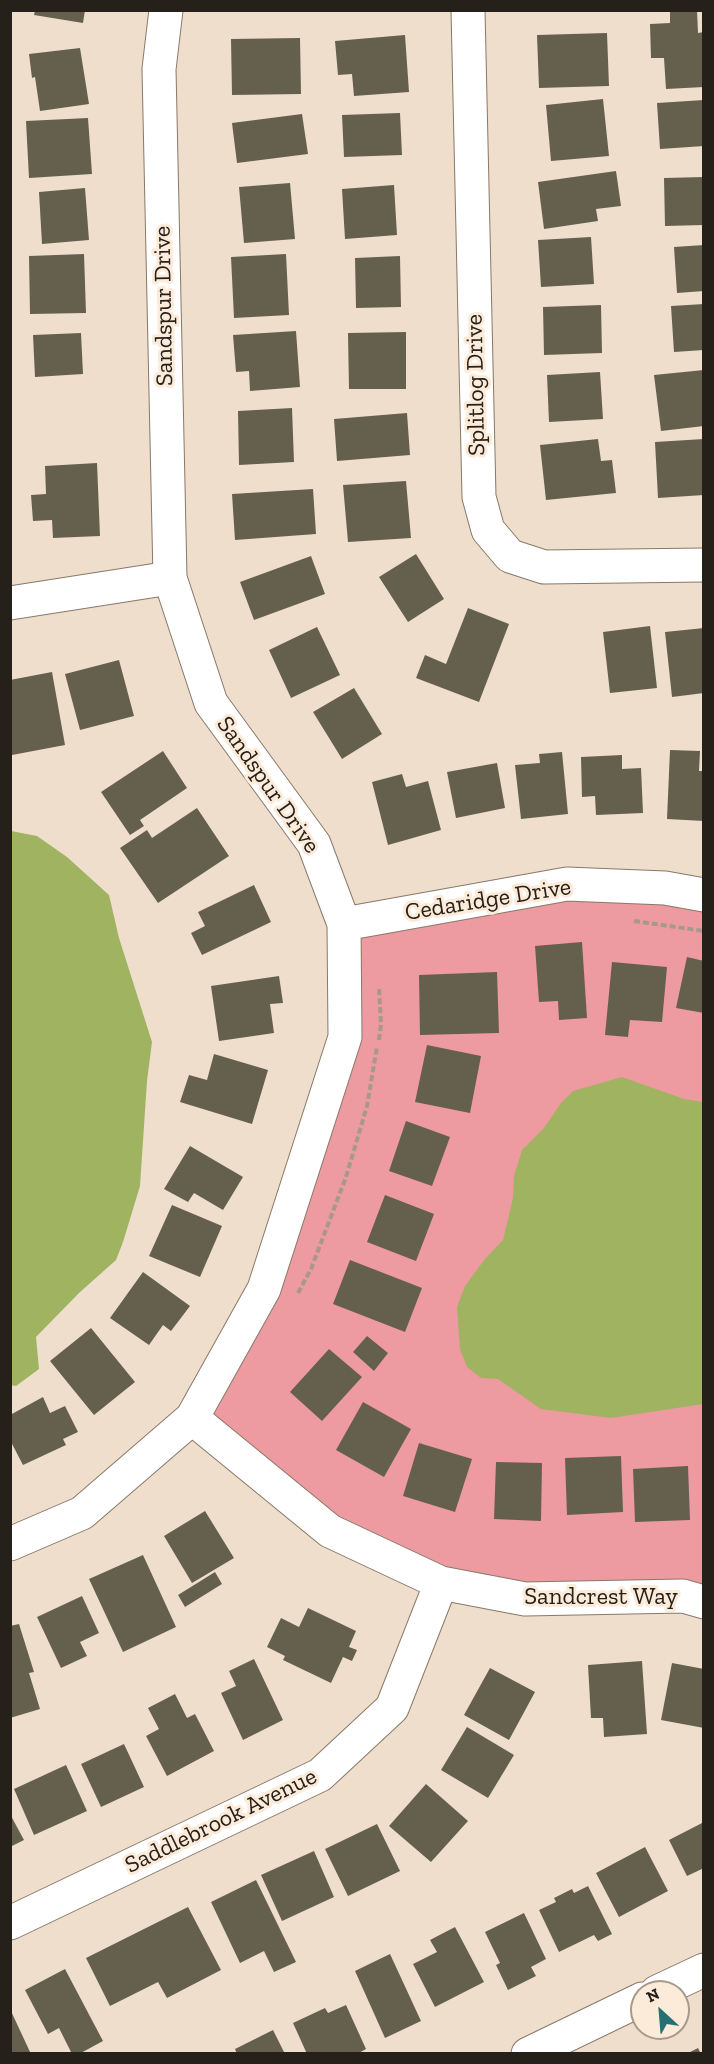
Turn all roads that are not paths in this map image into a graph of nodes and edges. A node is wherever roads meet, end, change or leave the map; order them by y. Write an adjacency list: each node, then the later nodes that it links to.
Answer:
1 (166, 10): 4 (street, Sandspur Drive)
2 (468, 10): 3 (street, Splitlog Drive)
3 (704, 566)
4 (170, 578): 5 (street); 7 (street, Sandspur Drive)
5 (10, 603)
6 (704, 895): 7 (street, Cedaridge Drive)
7 (344, 924): 8 (street, Sandspur Drive)
8 (192, 1418): 9 (street, Sandspur Drive); 10 (street, Sandcrest Way)
9 (10, 1544)
10 (441, 1583): 11 (street, Sandcrest Way); 12 (street, Saddlebrook Avenue)
11 (704, 1602)
12 (10, 1923)
13 (704, 1970): 14 (street)
14 (683, 1980)
15 (630, 2005): 16 (street)
16 (528, 2054)

